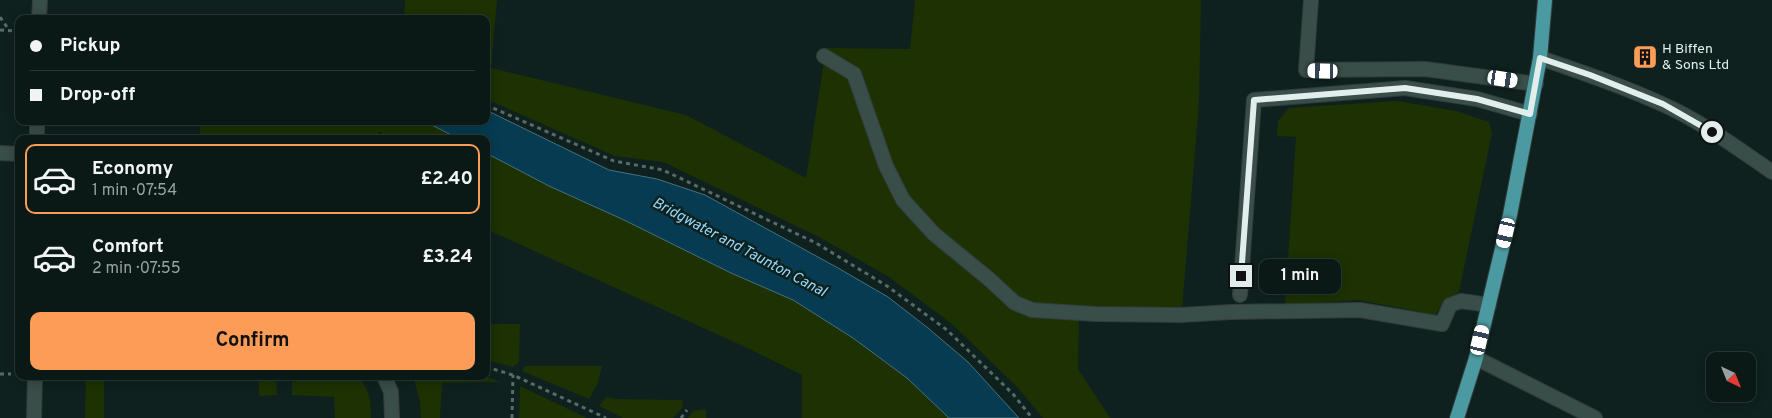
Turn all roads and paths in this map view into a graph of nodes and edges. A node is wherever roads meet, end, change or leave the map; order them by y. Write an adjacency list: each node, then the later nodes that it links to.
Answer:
1 (40, 0): 4 (street)
2 (1311, 0): 11 (street)
3 (1545, 0): 10 (main road)
4 (39, 15)
5 (0, 17): 7 (path)
6 (0, 30): 7 (path)
7 (9, 30): 8 (path)
8 (15, 31)
9 (824, 56): 18 (street)
10 (1540, 58): 11 (main road); 16 (street)
11 (1536, 84): 13 (main road)
12 (490, 107): 30 (path)
13 (1530, 114): 17 (street); 18 (main road)
14 (0, 153): 15 (street)
15 (15, 154)
16 (1772, 172)
17 (1240, 295)
18 (1489, 305): 19 (main road)
19 (1476, 358): 31 (main road); 32 (street)
20 (490, 368): 21 (path)
21 (513, 375): 27 (path); 28 (path)
22 (35, 380): 25 (street)
23 (386, 380): 26 (street)
24 (687, 410): 29 (path)
25 (34, 418)
26 (392, 418)
27 (512, 418)
28 (606, 418)
29 (681, 418)
30 (1032, 418)
31 (1457, 418)
32 (1595, 418)

